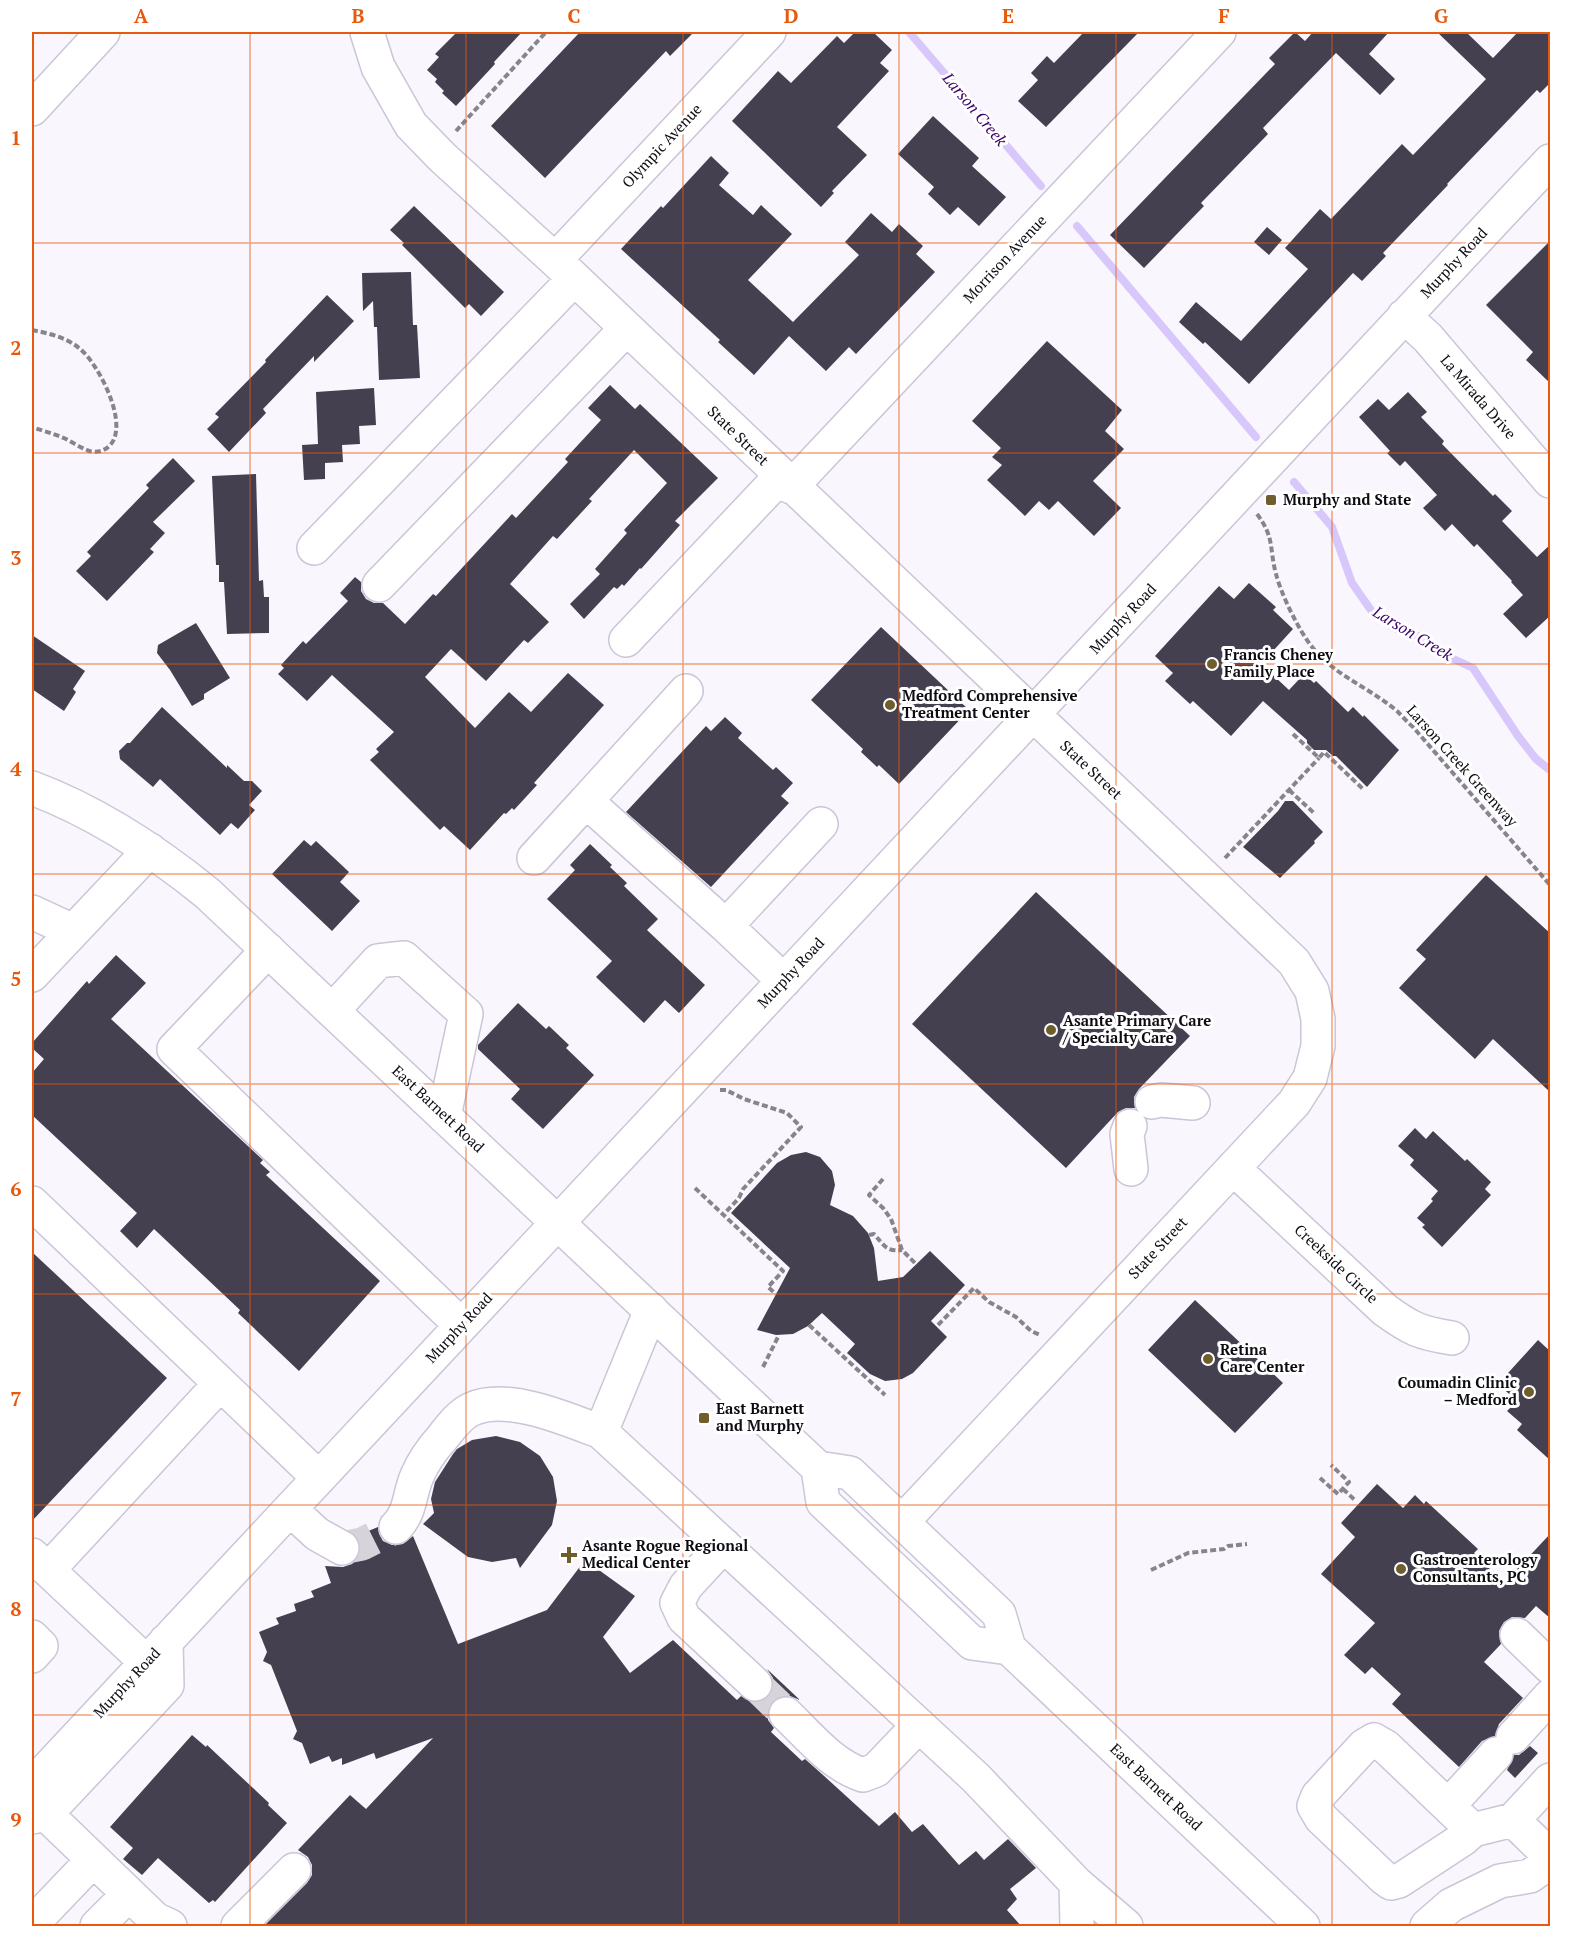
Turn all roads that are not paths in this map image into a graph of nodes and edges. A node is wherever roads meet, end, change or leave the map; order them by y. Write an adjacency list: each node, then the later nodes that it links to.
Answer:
1 (103, 32): 5 (street)
2 (367, 32): 7 (street, State Street)
3 (769, 32): 7 (street, Olympic Avenue)
4 (1219, 32): 10 (street, Morrison Avenue)
5 (32, 109)
6 (1551, 161): 8 (street, Murphy Road)
7 (564, 270): 9 (street, State Street); 12 (street, Olympic Avenue)
8 (1404, 316): 11 (street, La Mirada Drive); 16 (street, Murphy Road)
9 (626, 329): 10 (street, State Street); 13 (street)
10 (786, 481): 14 (street, Morrison Avenue); 16 (street, State Street)
11 (1551, 481)
12 (314, 548)
13 (379, 585)
14 (627, 640)
15 (686, 691): 18 (street)
16 (1033, 715): 27 (street, Murphy Road); 33 (street, State Street)
17 (32, 788): 20 (street, East Barnett Road)
18 (586, 801): 21 (street); 23 (street)
19 (821, 824): 23 (street)
20 (150, 850): 24 (street); 25 (street, East Barnett Road)
21 (534, 858)
22 (32, 912): 24 (street)
23 (726, 926): 27 (street)
24 (73, 931): 26 (street)
25 (268, 950): 28 (street, East Barnett Road); 38 (street)
26 (32, 975)
27 (784, 981): 36 (street, Murphy Road)
28 (333, 1010): 31 (street, East Barnett Road); 31 (street)
29 (1152, 1102): 30 (street)
30 (1193, 1103)
31 (444, 1116): 36 (street, East Barnett Road)
32 (1130, 1126): 34 (street)
33 (1233, 1168): 39 (street, Creekside Circle); 45 (street, State Street)
34 (1131, 1169)
35 (32, 1203): 40 (street)
36 (558, 1222): 37 (street, East Barnett Road); 38 (street, Murphy Road)
37 (651, 1310): 41 (street); 42 (street, East Barnett Road)
38 (461, 1325): 43 (street, Murphy Road)
39 (1452, 1338)
40 (220, 1384): 43 (street); 49 (street)
41 (601, 1432): 46 (street); 47 (street)
42 (818, 1468): 45 (street); 52 (street)
43 (319, 1478): 44 (street, Murphy Road)
44 (290, 1509): 48 (street); 53 (street, Murphy Road)
45 (902, 1522): 52 (street)
46 (396, 1527)
47 (724, 1545): 56 (street); 59 (street)
48 (342, 1548)
49 (40, 1562): 53 (street)
50 (1518, 1635): 55 (street)
51 (32, 1637): 54 (street)
52 (1009, 1648): 76 (street, East Barnett Road)
53 (156, 1652): 61 (street)
54 (32, 1656)
55 (1551, 1667)
56 (754, 1684)
57 (1551, 1696): 62 (street)
58 (786, 1714): 59 (street)
59 (919, 1725): 68 (street)
60 (1551, 1780): 63 (street)
61 (36, 1806): 65 (street)
62 (1448, 1806): 64 (street); 64 (street)
63 (1513, 1820): 64 (street); 66 (street)
64 (1473, 1830)
65 (93, 1860): 69 (street); 70 (street)
66 (1544, 1865): 77 (street); 78 (street)
67 (294, 1870): 73 (street)
68 (1076, 1883): 74 (street); 75 (street)
69 (129, 1894): 71 (street); 72 (street)
70 (32, 1924)
71 (97, 1926)
72 (170, 1926)
73 (238, 1926)
74 (1077, 1926)
75 (1126, 1926)
76 (1302, 1926)
77 (1427, 1926)
78 (1462, 1926)

